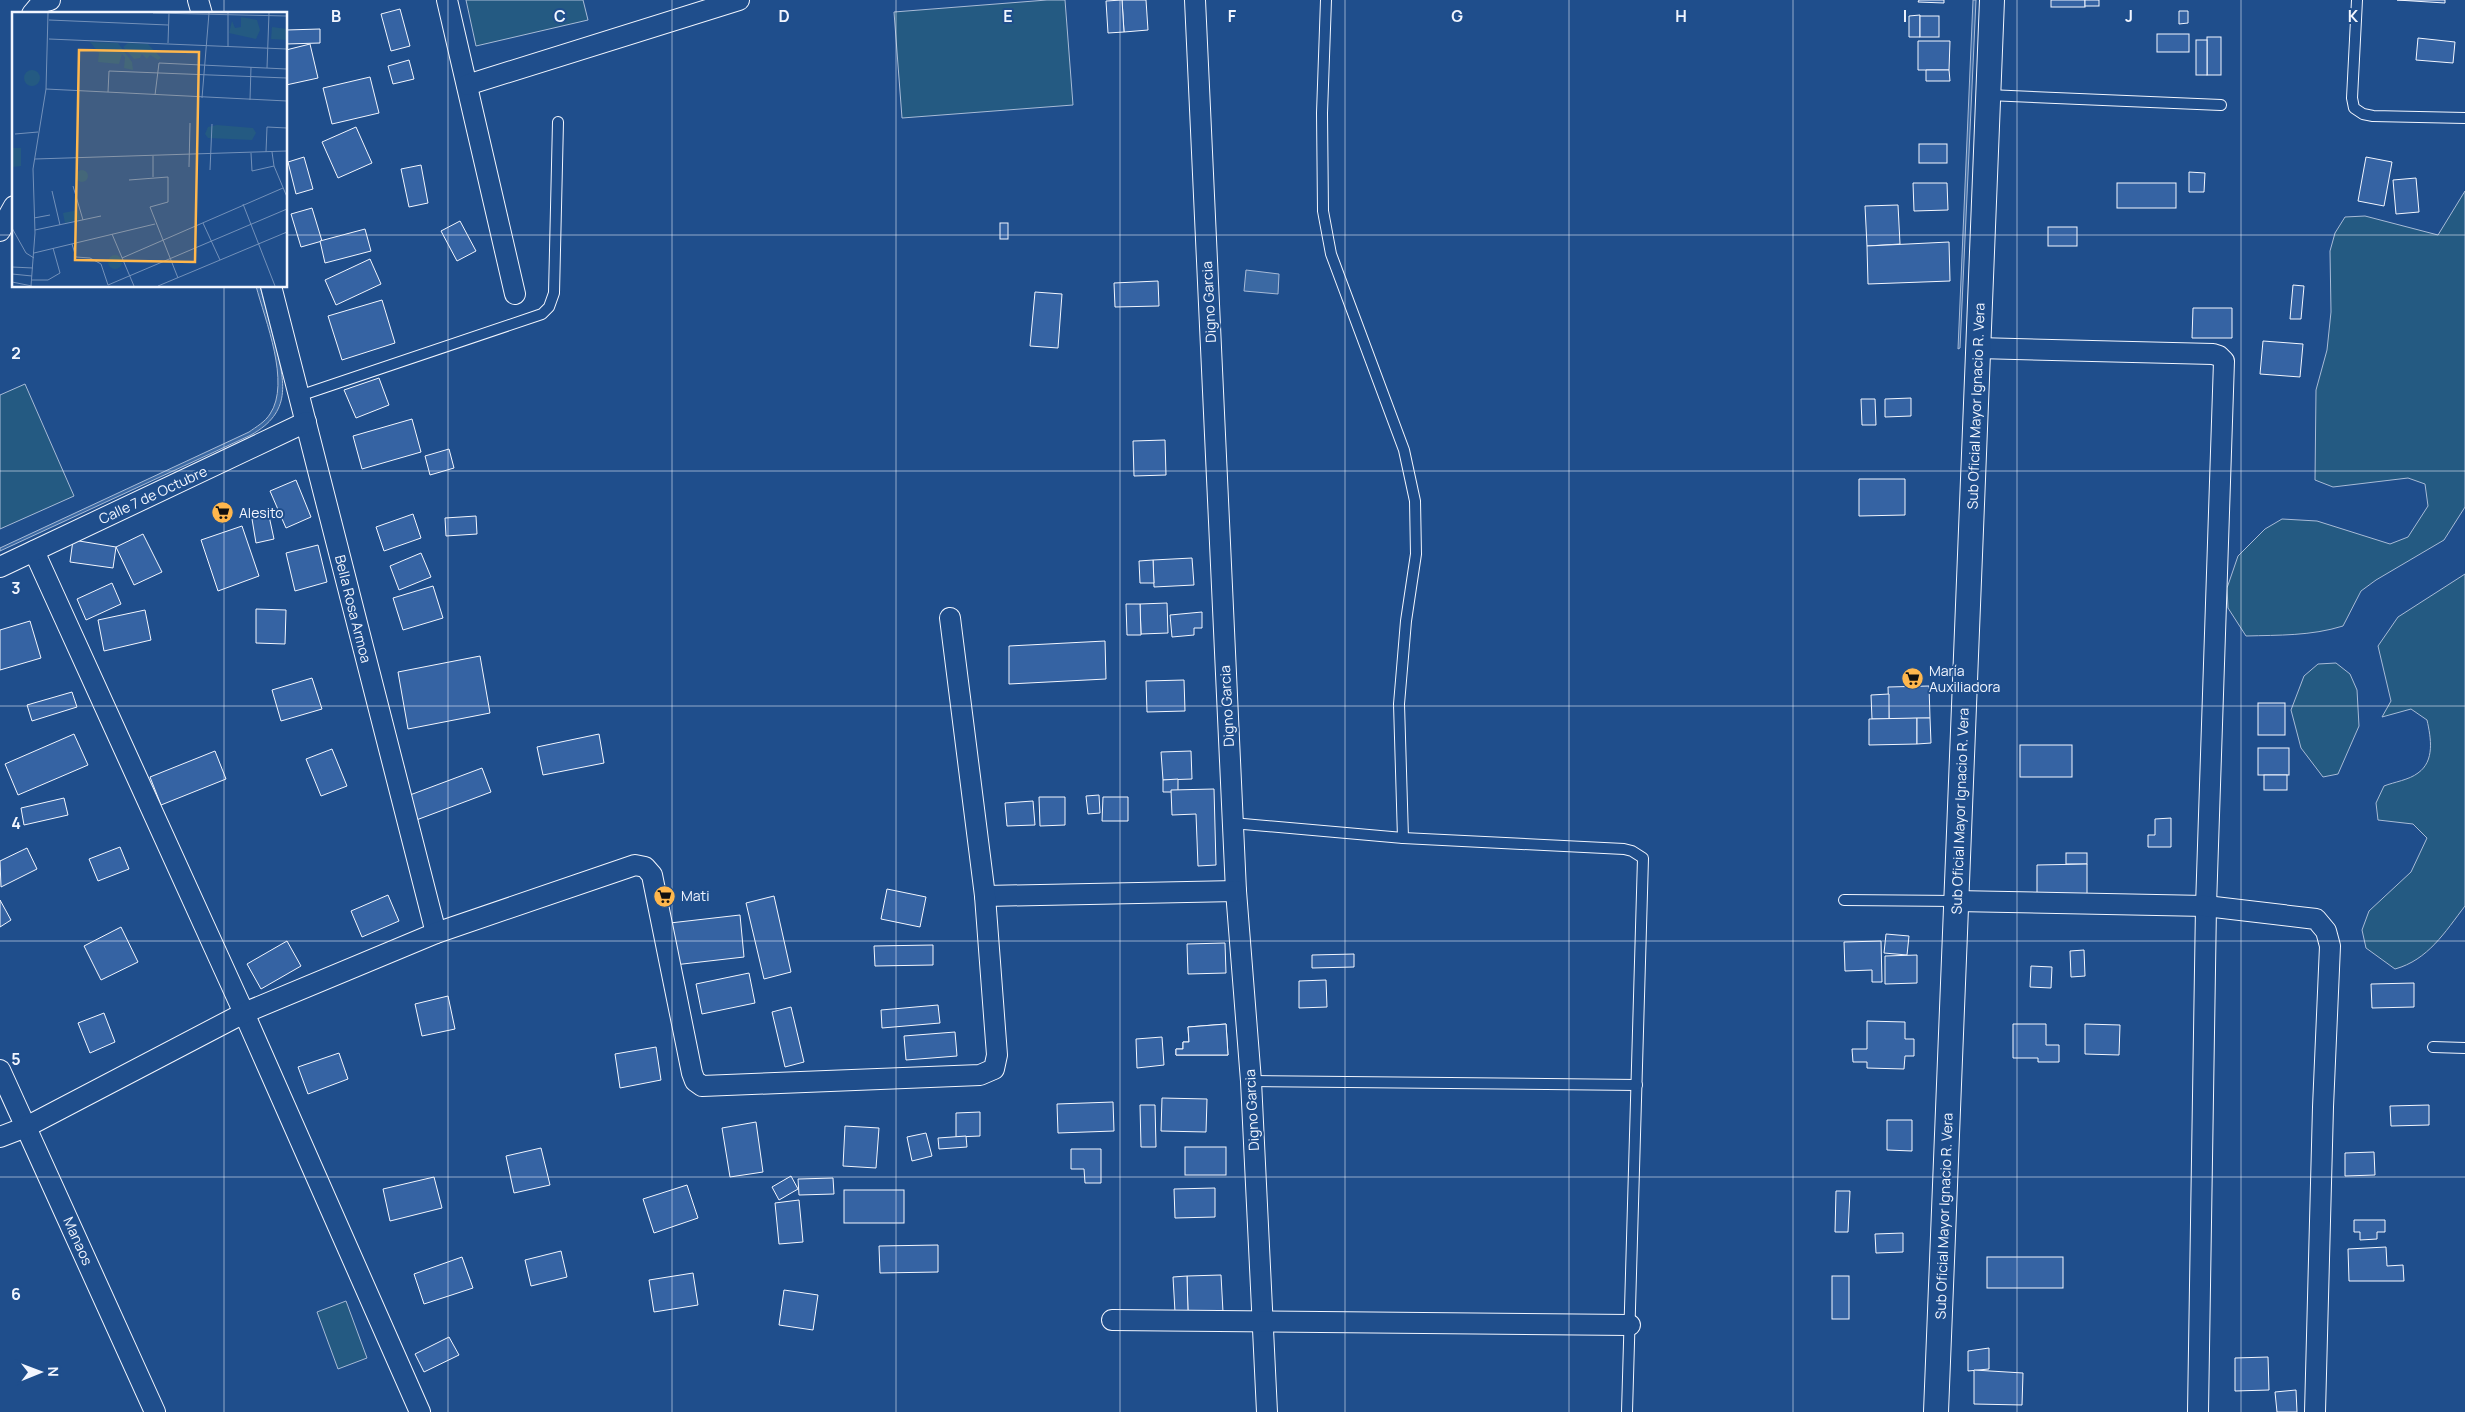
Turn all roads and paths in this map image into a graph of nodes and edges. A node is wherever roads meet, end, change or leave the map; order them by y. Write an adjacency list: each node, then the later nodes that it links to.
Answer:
1 (50, 0): 8 (street)
2 (447, 0): 9 (street)
3 (739, 0): 9 (street)
4 (1195, 0): 24 (street, Digno Garcia)
5 (1326, 0): 25 (lane)
6 (1992, 0): 10 (street, Sub Oficial Mayor Ignacio R. Vera)
7 (2357, 0): 12 (lane)
8 (34, 12)
9 (467, 85): 17 (street)
10 (1988, 95): 11 (lane); 18 (street, Sub Oficial Mayor Ignacio R. Vera)
11 (2221, 105)
12 (2465, 118)
13 (558, 122): 19 (lane)
14 (12, 210): 15 (street)
15 (0, 231)
16 (272, 288): 19 (street, Bella Rosa Armoa)
17 (515, 294)
18 (1978, 348): 29 (street, Sub Oficial Mayor Ignacio R. Vera); 30 (street)
19 (299, 396): 20 (street, Bella Rosa Armoa)
20 (306, 422): 21 (street, Calle 7 de Octubre); 31 (street, Bella Rosa Armoa)
21 (34, 551): 22 (street, Calle 7 de Octubre); 32 (street)
22 (0, 567)
23 (950, 618): 27 (street)
24 (1232, 823): 25 (lane); 26 (street, Digno Garcia)
25 (1402, 838): 37 (lane)
26 (1236, 891): 27 (street); 36 (street, Digno Garcia)
27 (985, 896): 31 (street)
28 (1844, 900): 29 (lane)
29 (1956, 901): 30 (street); 47 (street, Sub Oficial Mayor Ignacio R. Vera)
30 (2206, 906): 48 (street); 49 (street)
31 (436, 933): 32 (street)
32 (244, 1013): 38 (street); 44 (street)
33 (2433, 1047): 34 (lane)
34 (2465, 1048)
35 (0, 1070): 38 (street, Manaos)
36 (1251, 1081): 37 (lane); 41 (street, Digno Garcia)
37 (1637, 1085): 42 (lane)
38 (26, 1127): 39 (street); 43 (street, Manaos)
39 (0, 1137)
40 (1112, 1320): 41 (street)
41 (1263, 1322): 42 (street); 45 (street, Digno Garcia)
42 (1630, 1325): 46 (lane)
43 (156, 1412)
44 (420, 1412)
45 (1268, 1412)
46 (1627, 1412)
47 (1936, 1412)
48 (2198, 1412)
49 (2315, 1412)

